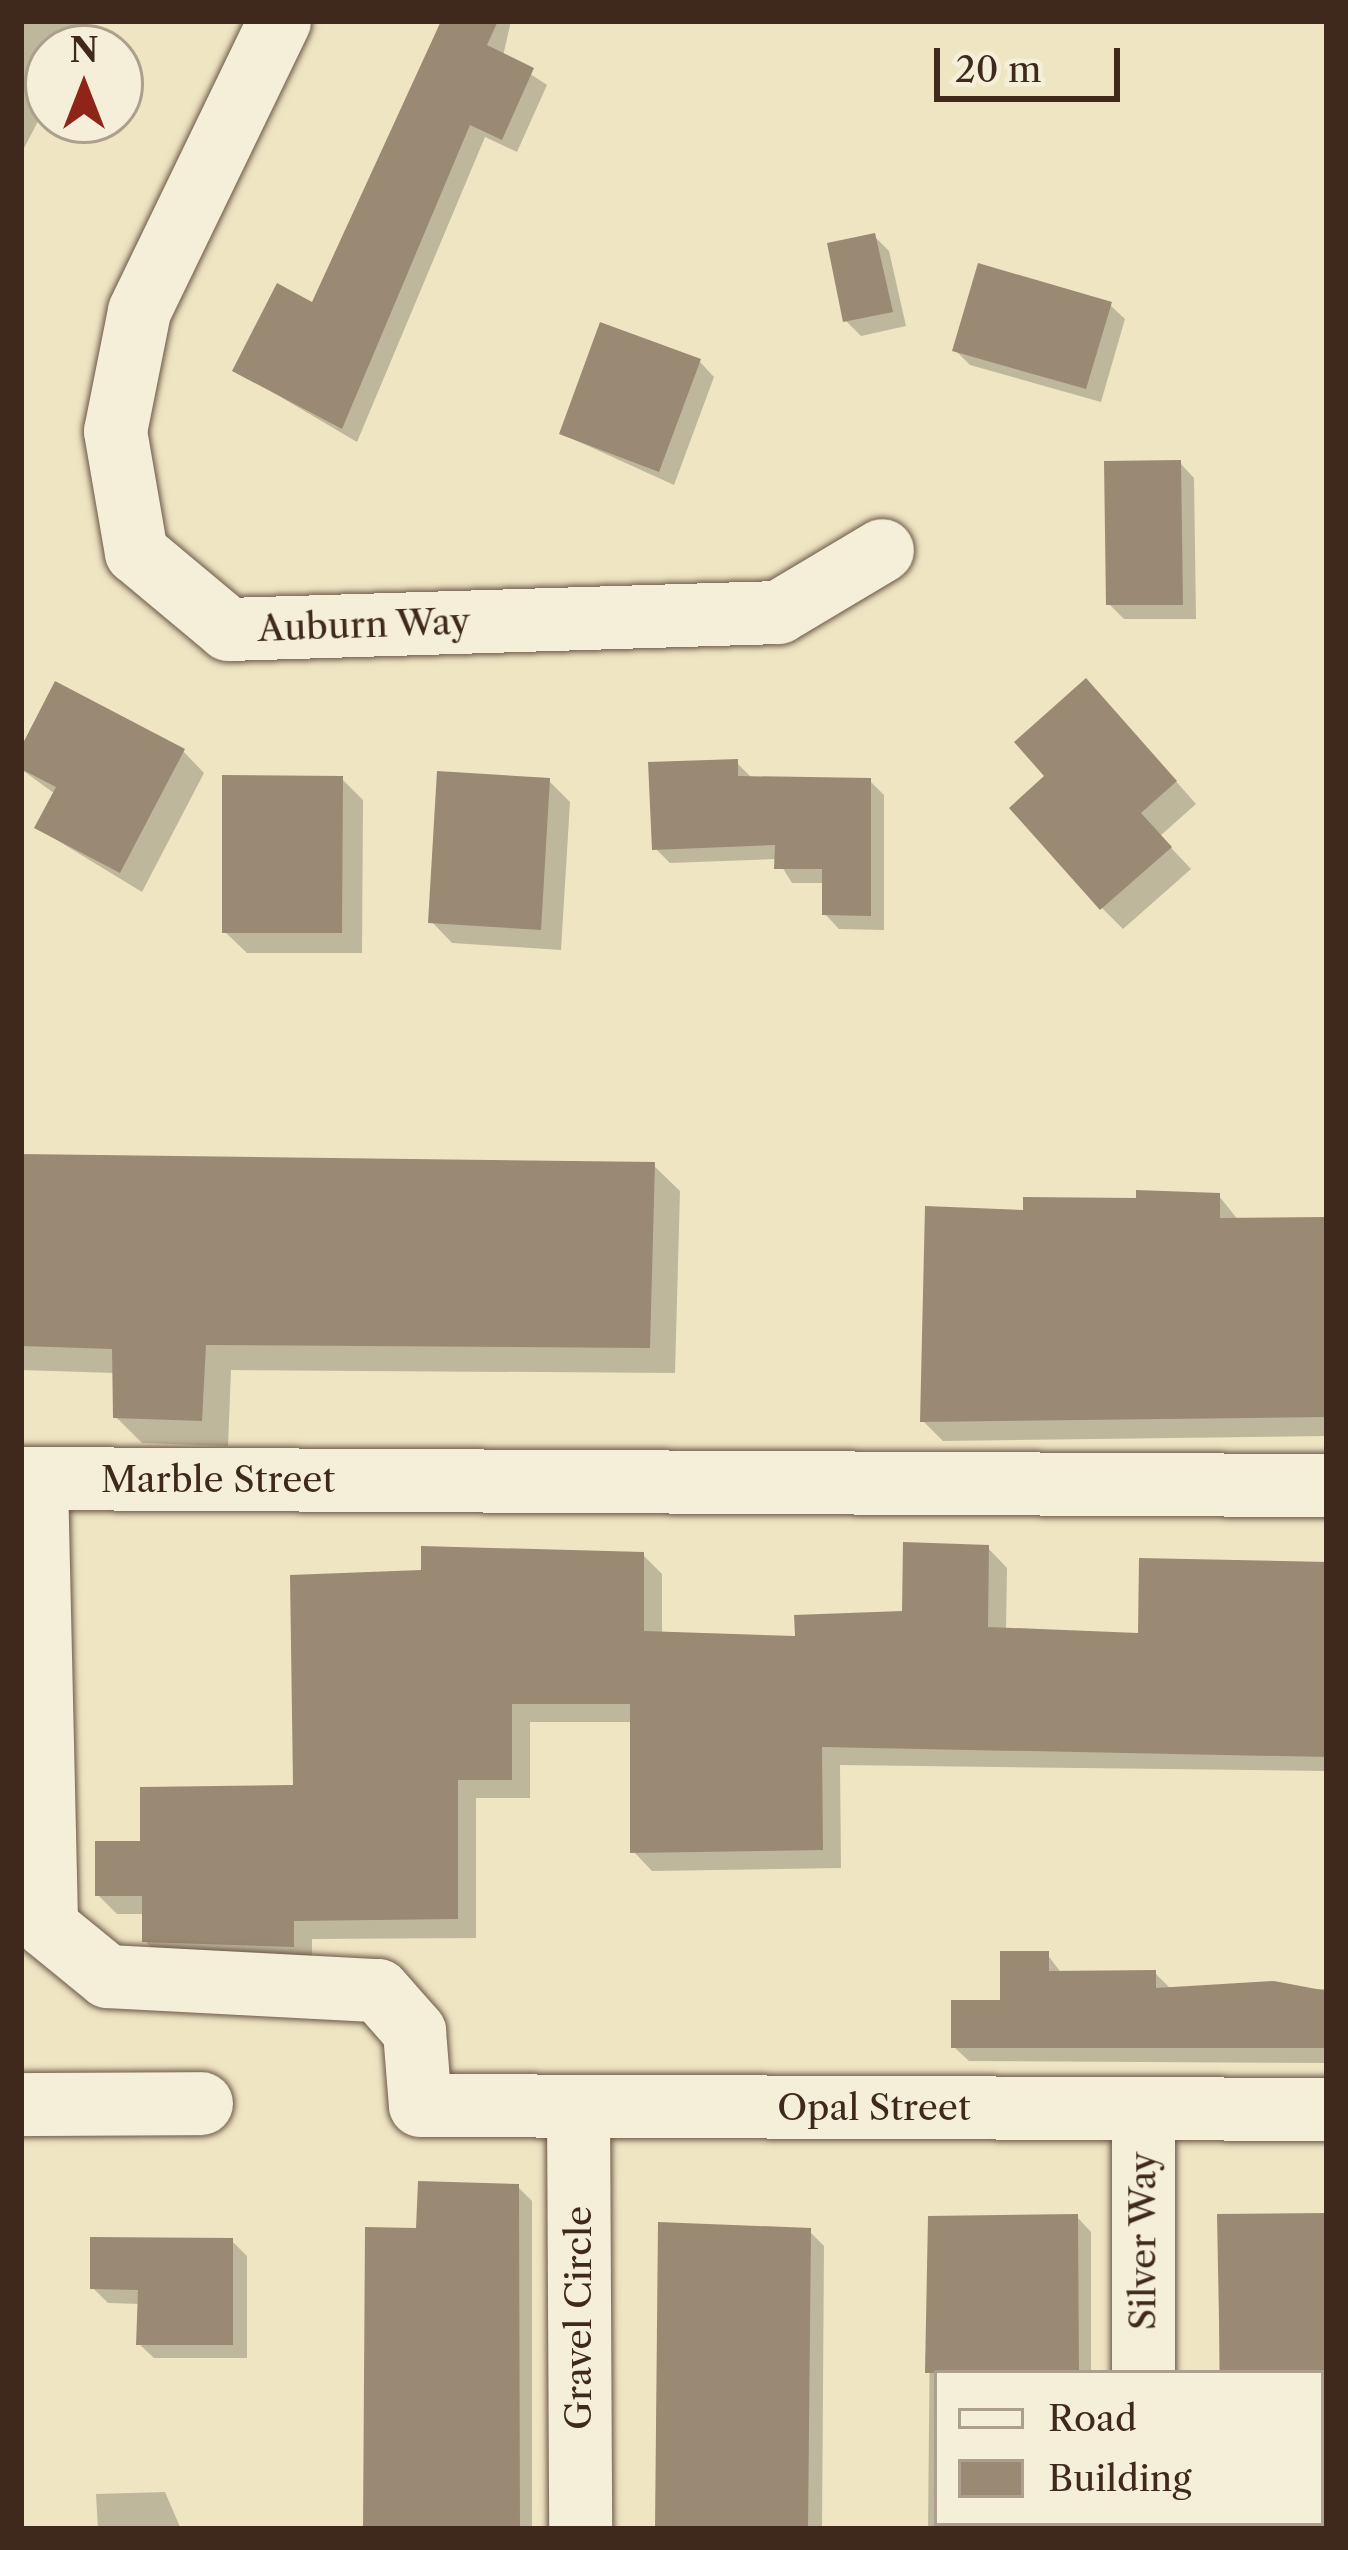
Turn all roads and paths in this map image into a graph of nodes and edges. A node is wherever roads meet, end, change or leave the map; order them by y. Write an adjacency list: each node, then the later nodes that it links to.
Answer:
1 (279, 21): 2 (street, Auburn Way)
2 (882, 550)
3 (29, 1479): 4 (street, Marble Street); 7 (street, Marble Street)
4 (1327, 1485)
5 (201, 2103): 6 (street)
6 (21, 2104)
7 (420, 2105): 8 (street, Opal Street)
8 (578, 2107): 9 (street, Opal Street); 12 (street, Gravel Circle)
9 (1143, 2109): 10 (street, Opal Street); 11 (street, Silver Way)
10 (1327, 2109)
11 (1143, 2370)
12 (580, 2529)

